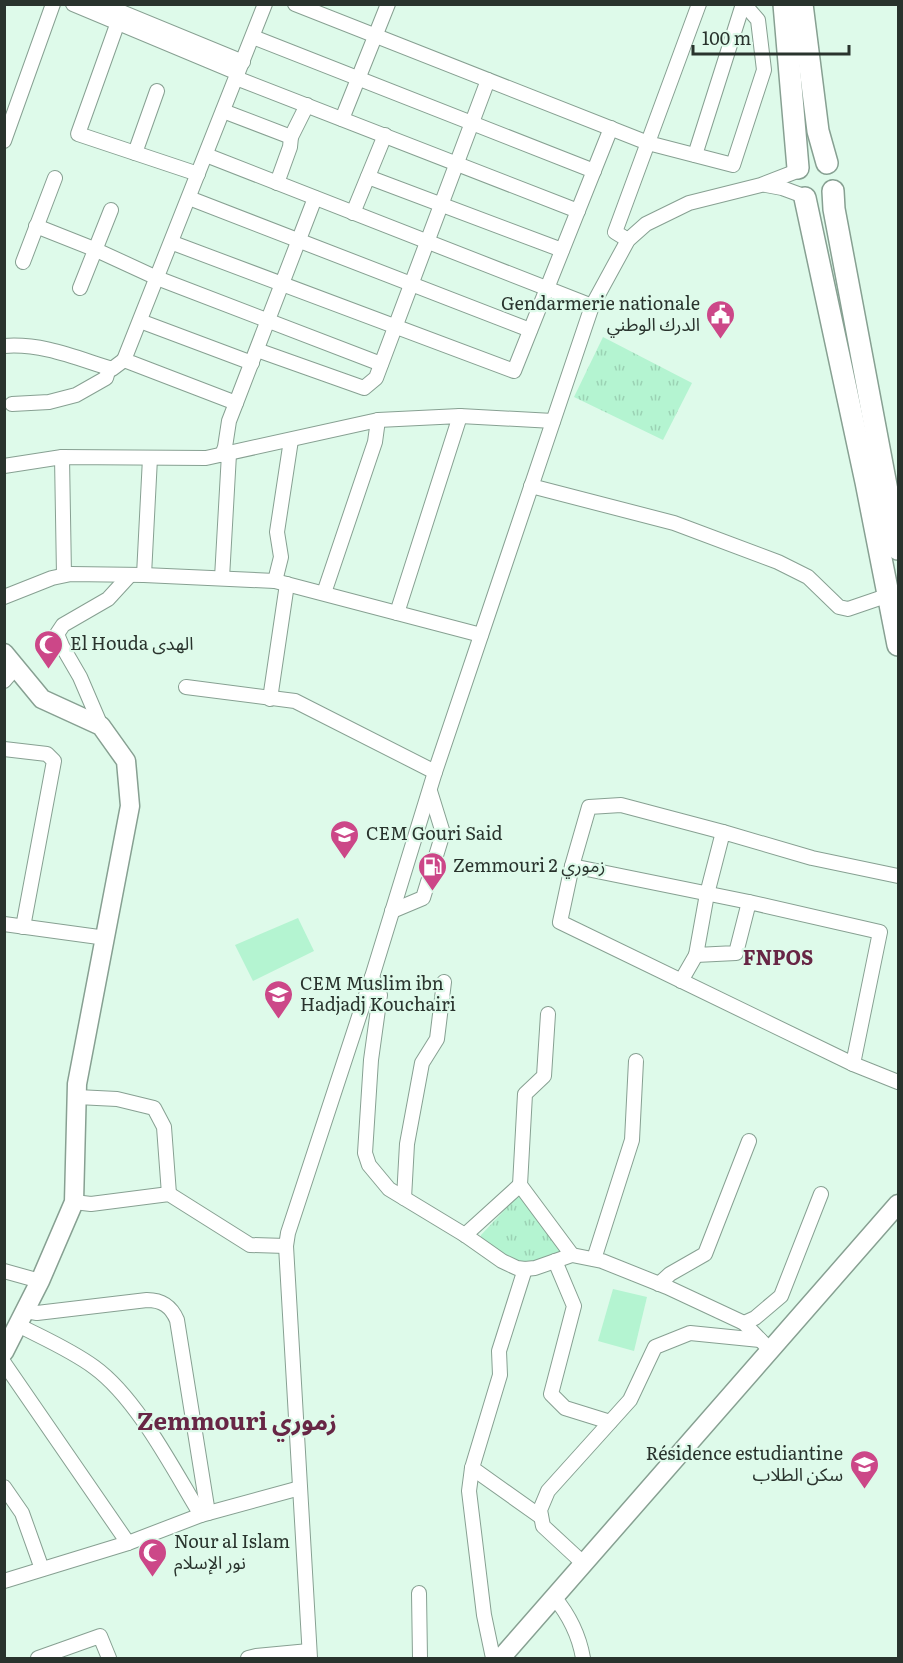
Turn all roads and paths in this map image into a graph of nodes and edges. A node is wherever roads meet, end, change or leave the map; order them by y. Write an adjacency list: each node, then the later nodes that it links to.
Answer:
1 (53, 4): 25 (street)
2 (73, 4): 11 (street)
3 (102, 4): 14 (street)
4 (265, 4): 13 (street)
5 (296, 4): 12 (street)
6 (388, 4): 12 (street)
7 (699, 4): 26 (street)
8 (743, 4): 29 (street); 29 (street)
9 (784, 4): 32 (highway)
10 (802, 4): 31 (highway)
11 (118, 22): 14 (street); 27 (street)
12 (376, 36): 15 (street); 16 (street)
13 (253, 37): 14 (street); 15 (street)
14 (239, 71): 18 (street); 19 (street)
15 (358, 78): 20 (street); 21 (street)
16 (488, 80): 21 (street); 22 (street)
17 (157, 91): 27 (street)
18 (307, 105): 20 (street); 24 (street)
19 (223, 111): 24 (street); 28 (street)
20 (342, 119): 23 (street)
21 (472, 123): 30 (street); 33 (street)
22 (611, 128): 26 (street); 33 (street)
23 (384, 135): 30 (street); 35 (street)
24 (291, 137): 37 (street)
25 (4, 141)
26 (648, 143): 29 (street); 48 (street)
27 (135, 153): 34 (street)
28 (206, 155): 34 (street); 37 (street)
29 (695, 155)
30 (457, 163): 43 (street); 45 (street)
31 (827, 163): 32 (highway); 39 (highway)
32 (797, 169): 38 (street); 40 (highway)
33 (594, 171): 45 (street)
34 (198, 174): 41 (street)
35 (368, 177): 43 (street); 46 (street)
36 (55, 178): 47 (street)
37 (278, 183): 42 (street)
38 (761, 185): 40 (street); 48 (street)
39 (833, 191): 40 (highway); 81 (highway)
40 (803, 196): 87 (highway)
41 (189, 198): 49 (street); 51 (street)
42 (315, 198): 46 (street); 49 (street)
43 (441, 204): 50 (street); 53 (street)
44 (111, 210): 52 (street)
45 (578, 211): 53 (street)
46 (353, 213): 50 (street)
47 (36, 226): 52 (street); 54 (street)
48 (628, 240): 60 (street)
49 (299, 241): 56 (street); 57 (street)
50 (427, 242): 57 (street); 59 (street)
51 (172, 243): 55 (street); 56 (street)
52 (94, 249): 55 (street); 58 (street)
53 (562, 250): 59 (street)
54 (23, 262)
55 (157, 278): 61 (street); 62 (street)
56 (283, 284): 62 (street); 63 (street)
57 (411, 284): 63 (street); 64 (street)
58 (80, 288)
59 (547, 289): 60 (street); 64 (street)
60 (592, 306): 74 (street)
61 (140, 321): 66 (street); 67 (street)
62 (268, 321): 66 (street); 68 (street)
63 (395, 326): 64 (street); 68 (street)
64 (530, 330)
65 (4, 346): 69 (street)
66 (255, 356): 68 (street); 70 (street)
67 (124, 360): 69 (street); 70 (street)
68 (381, 363)
69 (109, 368): 71 (street)
70 (236, 403): 76 (street)
71 (12, 404)
72 (460, 416): 73 (street); 74 (street); 89 (street)
73 (378, 420): 75 (street); 86 (street)
74 (553, 421): 80 (street)
75 (291, 440): 76 (street); 85 (street)
76 (226, 454): 78 (street); 84 (street)
77 (62, 457): 78 (street); 79 (street); 82 (street)
78 (150, 458): 83 (street)
79 (4, 466)
80 (531, 486): 87 (street); 90 (street)
81 (898, 549)
82 (64, 575): 83 (street); 88 (street)
83 (137, 575): 84 (street); 96 (street)
84 (222, 578): 85 (street)
85 (281, 583): 86 (street); 95 (street)
86 (324, 593): 89 (street)
87 (889, 596): 91 (highway)
88 (4, 597)
89 (397, 613): 90 (street)
90 (481, 635): 98 (street)
91 (898, 645)
92 (10, 660): 93 (street); 96 (main road)
93 (4, 681)
94 (186, 687): 95 (street)
95 (270, 699): 98 (street)
96 (101, 726): 108 (main road)
97 (4, 749): 107 (street)
98 (435, 772): 99 (street)
99 (429, 791): 105 (street); 105 (street)
100 (723, 832): 101 (street); 102 (street); 103 (street)
101 (572, 866): 103 (street); 111 (street)
102 (898, 876)
103 (707, 894): 104 (street); 109 (street)
104 (749, 902): 109 (street); 115 (street)
105 (392, 911): 110 (street)
106 (4, 924): 107 (street)
107 (23, 927): 108 (street)
108 (106, 938): 117 (main road)
109 (696, 955): 111 (street)
110 (372, 977): 122 (street); 126 (street)
111 (681, 981): 115 (street)
112 (444, 982): 122 (street)
113 (548, 1014): 119 (street)
114 (636, 1061): 128 (street)
115 (853, 1064): 116 (street)
116 (898, 1082)
117 (77, 1097): 120 (street); 123 (main road)
118 (749, 1141): 133 (street)
119 (520, 1185): 125 (street); 127 (street)
120 (169, 1194): 123 (street); 126 (street)
121 (821, 1194): 135 (street)
122 (404, 1198): 125 (street)
123 (74, 1202): 132 (main road)
124 (898, 1204): 136 (main road)
125 (465, 1235): 130 (street)
126 (286, 1246): 142 (street)
127 (572, 1255): 128 (street); 129 (street)
128 (594, 1259): 133 (street)
129 (555, 1261): 130 (street); 139 (street)
130 (525, 1269): 140 (street)
131 (4, 1271): 132 (street)
132 (40, 1281): 134 (main road)
133 (659, 1284): 135 (street)
134 (22, 1318): 137 (main road); 143 (street); 143 (street)
135 (744, 1323): 136 (street)
136 (765, 1345): 139 (street); 146 (main road)
137 (4, 1352)
138 (4, 1363): 145 (street)
139 (610, 1422): 144 (street)
140 (472, 1468): 144 (street); 156 (street)
141 (4, 1487): 147 (street)
142 (300, 1488): 143 (street); 151 (street)
143 (204, 1514): 145 (street)
144 (541, 1517): 146 (street)
145 (128, 1543): 147 (street)
146 (583, 1563): 150 (main road)
147 (42, 1569): 148 (street)
148 (4, 1581)
149 (419, 1593): 155 (street)
150 (554, 1597): 157 (main road); 158 (street)
151 (309, 1655): 154 (street)
152 (38, 1659): 153 (street)
153 (109, 1659)
154 (248, 1659)
155 (420, 1659)
156 (493, 1659)
157 (501, 1659)
158 (583, 1659)

